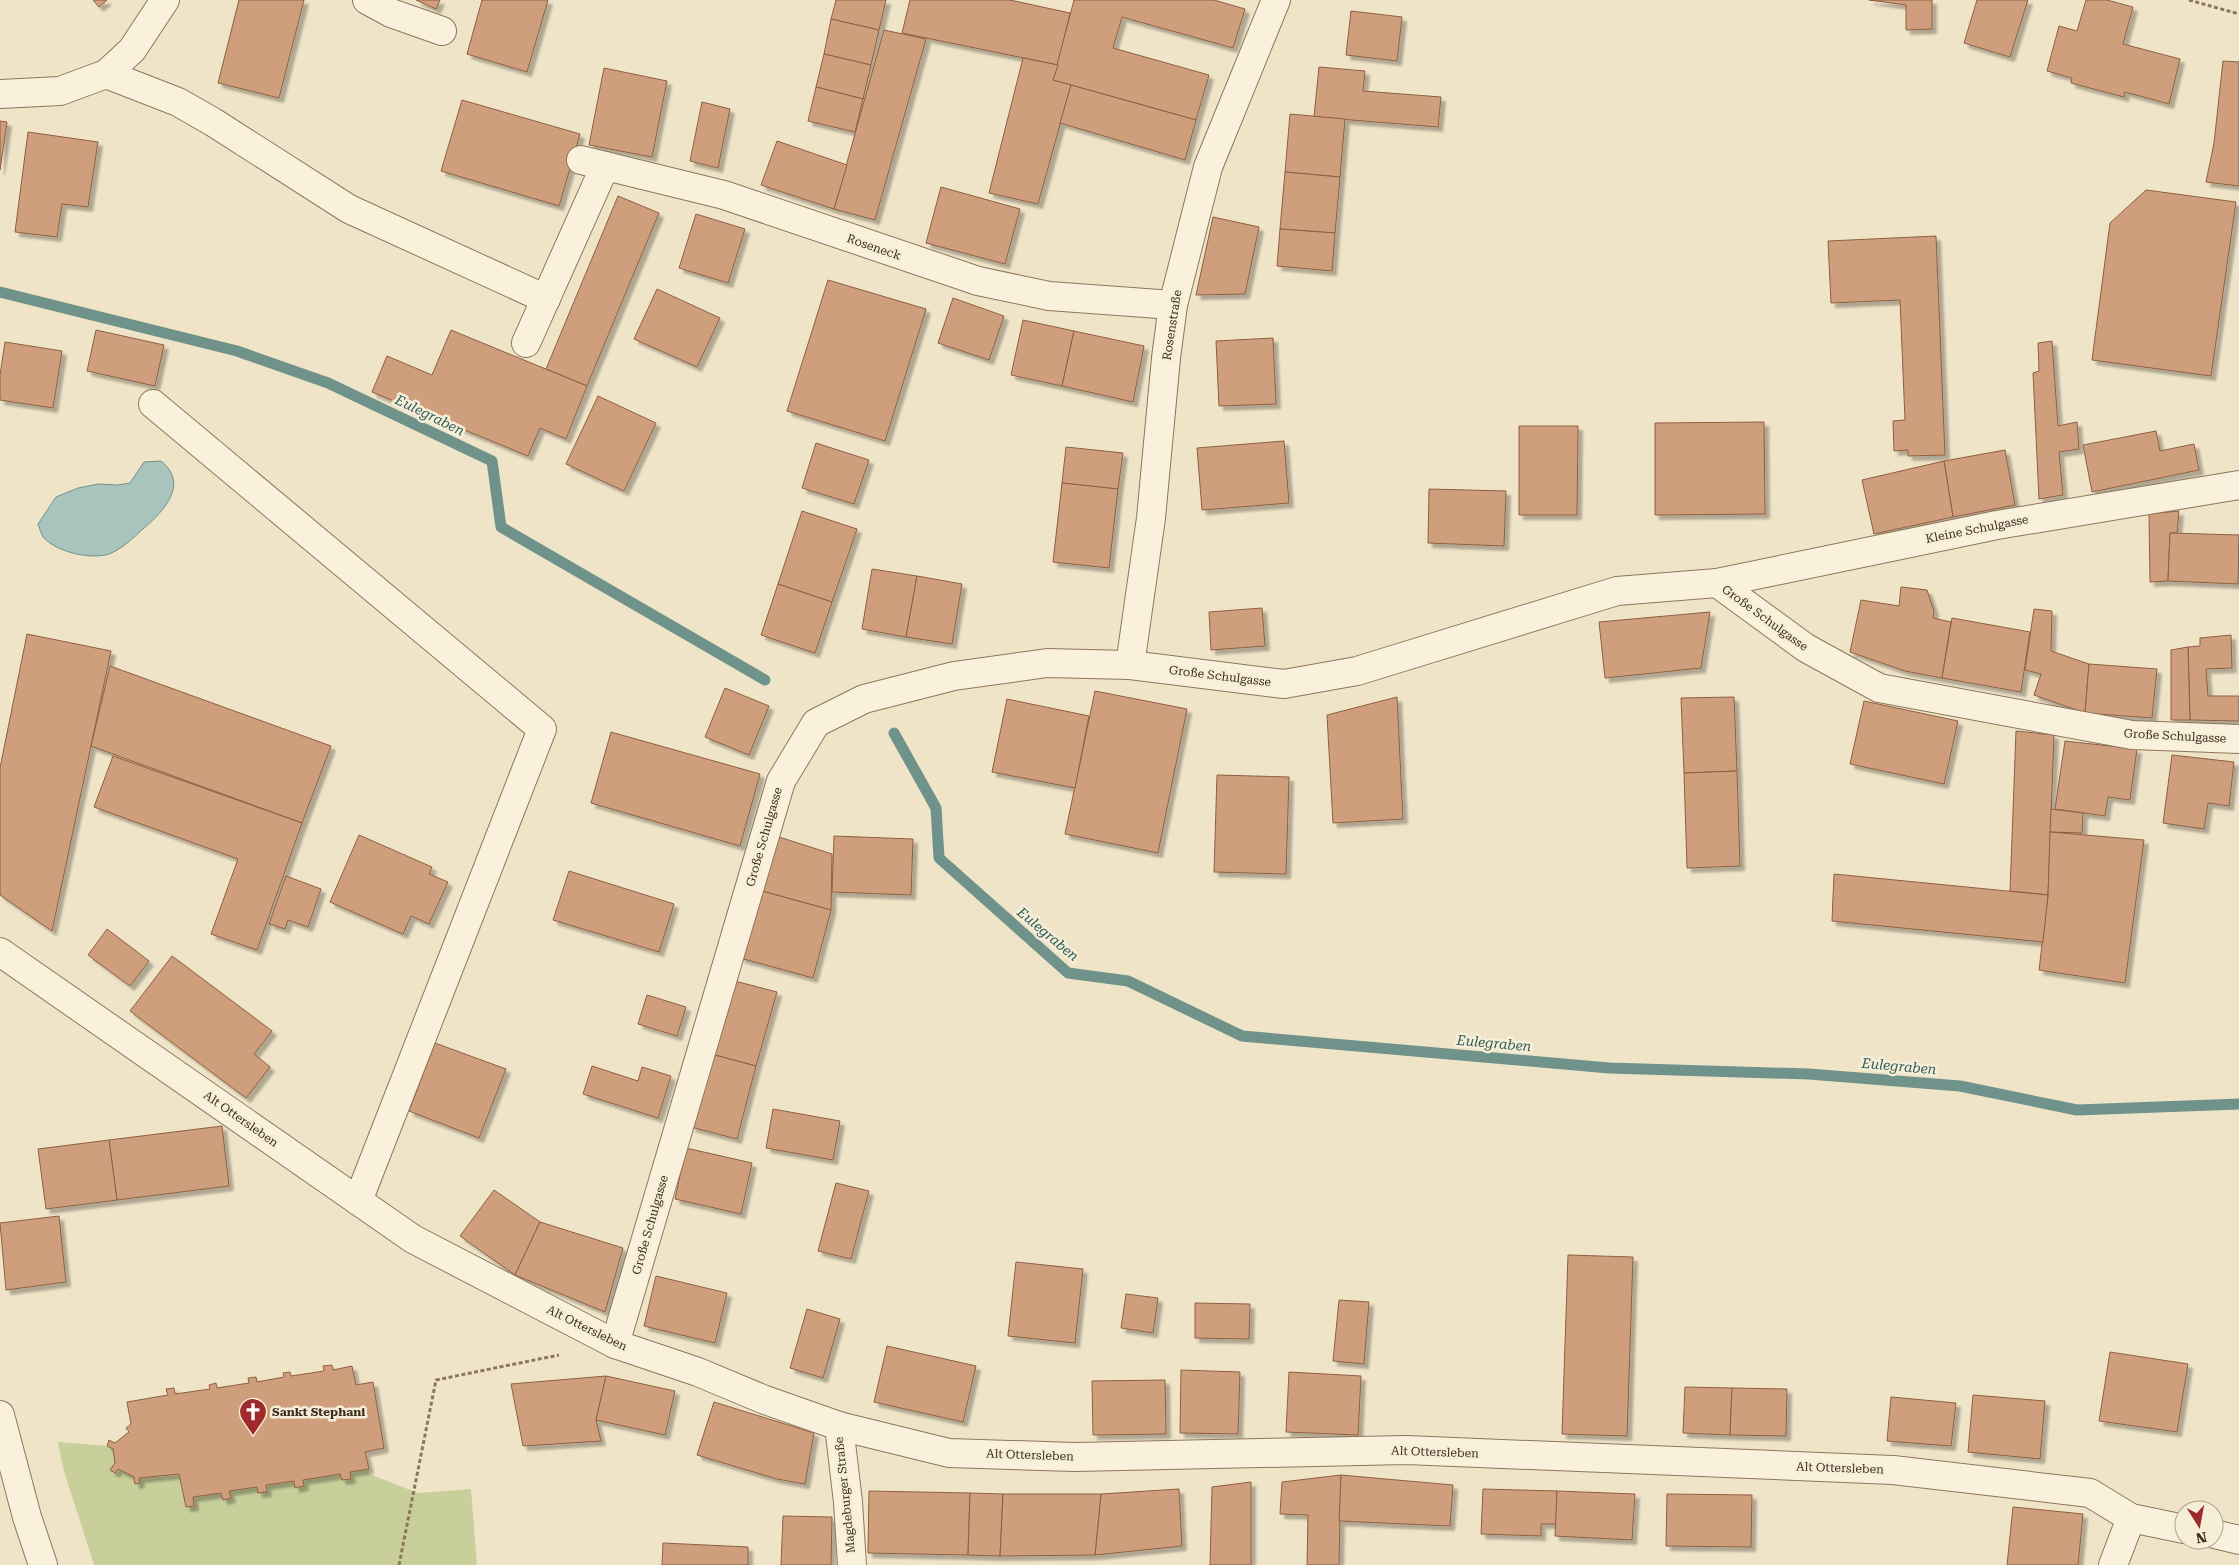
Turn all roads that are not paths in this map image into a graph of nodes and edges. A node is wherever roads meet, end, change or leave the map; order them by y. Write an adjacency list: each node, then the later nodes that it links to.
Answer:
1 (165, 0): 5 (street)
2 (367, 0): 4 (street)
3 (1276, 0): 8 (street, Rosenstraße)
4 (442, 31)
5 (106, 74): 6 (street); 7 (street)
6 (0, 94)
7 (546, 299): 8 (street, Roseneck); 9 (street)
8 (1173, 305): 13 (street, Rosenstraße)
9 (526, 343)
10 (153, 404): 16 (street)
11 (2239, 485): 12 (street, Kleine Schulgasse)
12 (1716, 583): 13 (street, Große Schulgasse); 14 (street, Große Schulgasse)
13 (1130, 665): 17 (street, Große Schulgasse)
14 (2239, 739)
15 (0, 952): 16 (street, Alt Ottersleben)
16 (358, 1201): 17 (street, Alt Ottersleben)
17 (615, 1344): 19 (street, Alt Ottersleben)
18 (0, 1414): 24 (street)
19 (838, 1426): 20 (street, Alt Ottersleben); 25 (street, Magdeburger Straße)
20 (2131, 1518): 21 (street, Alt Ottersleben); 26 (street)
21 (2174, 1526)
22 (2224, 1536): 23 (street)
23 (2239, 1540)
24 (43, 1565)
25 (852, 1565)
26 (2112, 1565)

